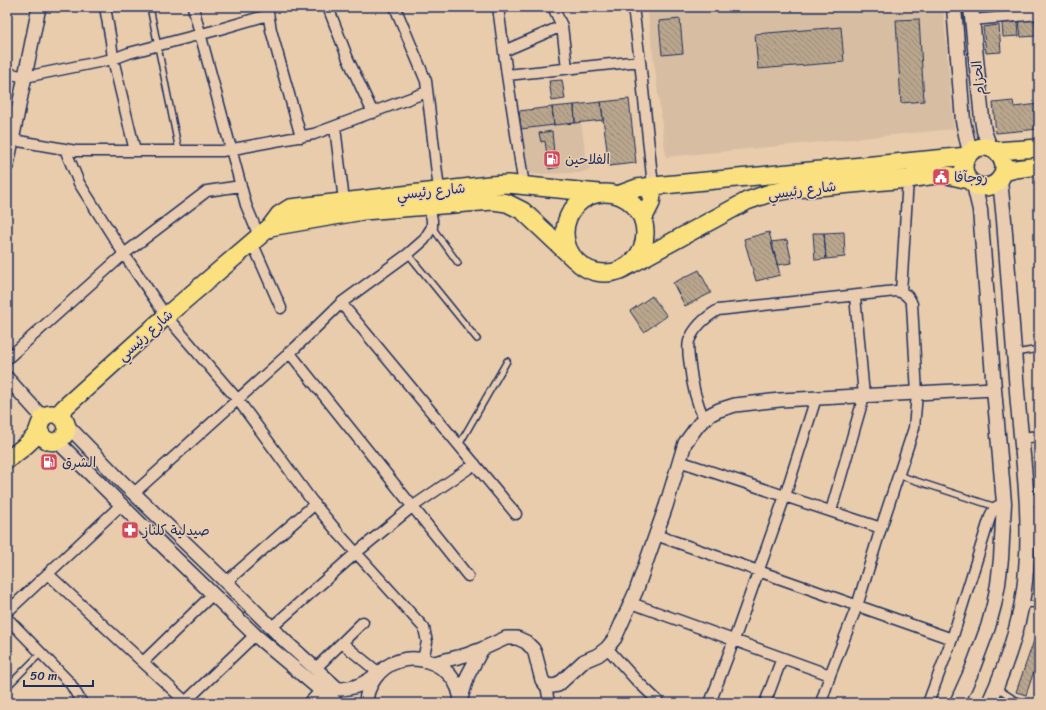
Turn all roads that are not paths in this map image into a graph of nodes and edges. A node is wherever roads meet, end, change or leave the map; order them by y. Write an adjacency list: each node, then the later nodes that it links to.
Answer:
1 (39, 7): 23 (street)
2 (105, 7): 18 (street)
3 (150, 7): 16 (lane)
4 (193, 7): 15 (street)
5 (328, 7): 25 (street)
6 (394, 7): 24 (street)
7 (498, 7): 17 (street)
8 (553, 7): 14 (street)
9 (633, 7): 19 (street)
10 (954, 7): 35 (main road)
11 (269, 10): 15 (street); 27 (street)
12 (972, 14): 13 (street); 32 (main road, الحزام)
13 (1039, 14)
14 (562, 26): 17 (street); 20 (street)
15 (202, 34): 16 (street); 31 (street)
16 (158, 46): 18 (street); 34 (lane)
17 (504, 51): 22 (street)
18 (113, 59): 23 (street); 33 (street)
19 (640, 61): 20 (street); 43 (street)
20 (568, 68): 22 (street)
21 (7, 73): 23 (street)
22 (507, 75): 42 (street)
23 (25, 77): 28 (street)
24 (427, 92): 25 (street); 44 (street)
25 (373, 113): 26 (street)
26 (335, 127): 27 (street); 47 (street)
27 (301, 137): 31 (street)
28 (10, 140): 30 (street); 36 (street)
29 (1039, 148): 32 (highway, شارع رئيسي)
30 (65, 149): 33 (street); 52 (street)
31 (232, 149): 34 (street); 41 (street)
32 (993, 149): 35 (highway, شارع رئيسي); 38 (highway)
33 (135, 151): 34 (street)
34 (179, 151)
35 (969, 154): 40 (highway); 43 (highway, شارع رئيسي)
36 (7, 165)
37 (1039, 166): 38 (highway, شارع رئيسي)
38 (1002, 176): 40 (highway, شارع رئيسي); 65 (main road)
39 (908, 179): 40 (highway, شارع رئيسي); 56 (highway, شارع رئيسي); 57 (street)
40 (971, 182): 69 (main road)
41 (241, 186): 51 (street); 52 (street)
42 (524, 186): 44 (highway, شارع رئيسي); 45 (highway, شارع رئيسي)
43 (654, 186): 46 (highway, شارع رئيسي); 49 (highway)
44 (439, 190): 47 (highway, شارع رئيسي)
45 (599, 193): 46 (highway, شارع رئيسي); 54 (highway, شارع رئيسي)
46 (618, 195): 49 (highway, شارع رئيسي)
47 (344, 201): 51 (highway, شارع رئيسي)
48 (429, 205): 50 (street); 51 (highway, شارع رئيسي); 54 (highway, شارع رئيسي)
49 (643, 219): 56 (highway)
50 (432, 228): 53 (street); 55 (lane)
51 (260, 235): 60 (street); 61 (highway, شارع رئيسي)
52 (124, 254): 61 (street); 66 (street)
53 (408, 254): 59 (street); 62 (lane)
54 (575, 260): 56 (highway, شارع رئيسي)
55 (458, 263)
56 (628, 266)
57 (900, 292): 58 (street); 70 (street)
58 (855, 296): 71 (street); 74 (street)
59 (341, 303): 64 (street); 78 (street)
60 (281, 308)
61 (166, 316): 73 (street); 75 (highway, شارع رئيسي)
62 (477, 339)
63 (1039, 349): 65 (lane)
64 (289, 352): 73 (street); 90 (street)
65 (1014, 353): 77 (main road)
66 (7, 359)
67 (507, 361): 78 (lane)
68 (7, 378): 75 (street)
69 (994, 389): 70 (street); 89 (main road)
70 (917, 394): 71 (street); 83 (street)
71 (864, 396): 72 (street); 91 (street)
72 (816, 398): 74 (street); 85 (street)
73 (238, 400): 84 (street); 87 (street)
74 (704, 419): 80 (street)
75 (51, 428): 79 (highway, شارع رئيسي); 82 (highway, شارع رئيسي); 84 (street); 88 (street)
76 (1039, 436): 77 (street)
77 (1021, 438): 86 (main road)
78 (459, 445): 81 (street)
79 (7, 460)
80 (680, 461): 85 (street); 94 (street)
81 (475, 464): 90 (street); 92 (street)
82 (7, 470)
83 (898, 475): 89 (lane); 93 (street)
84 (134, 493): 99 (street)
85 (785, 496): 91 (street); 96 (street)
86 (1033, 500): 89 (main road); 103 (main road)
87 (315, 504): 95 (street); 99 (street)
88 (121, 505): 97 (street); 100 (street)
89 (1000, 505): 110 (street); 138 (main road)
90 (412, 507): 95 (street); 98 (street)
91 (831, 511): 93 (street)
92 (516, 514)
93 (880, 528): 104 (street)
94 (656, 535): 96 (street); 101 (street)
95 (356, 553): 108 (street); 117 (street)
96 (758, 571): 104 (street); 111 (street)
97 (48, 574): 105 (street); 118 (street)
98 (468, 576)
99 (226, 582): 108 (street)
100 (213, 594): 109 (street); 118 (street)
101 (631, 603): 111 (street); 113 (street)
102 (1039, 604): 103 (lane)
103 (1021, 605): 124 (main road)
104 (857, 606): 110 (street); 121 (street)
105 (7, 612)
106 (7, 618): 115 (street)
107 (363, 622): 112 (street)
108 (272, 627): 119 (street)
109 (255, 635): 125 (street); 128 (street)
110 (952, 639): 137 (street)
111 (734, 640): 116 (street); 134 (street)
112 (342, 643): 119 (street); 120 (street)
113 (607, 648): 122 (street); 133 (street)
114 (482, 649): 117 (street); 122 (street); 126 (street)
115 (42, 653): 123 (lane); 127 (street)
116 (782, 658): 121 (street); 135 (street)
117 (428, 661): 120 (street); 126 (street)
118 (143, 662): 128 (street)
119 (315, 669): 120 (street)
120 (379, 673): 131 (street)
121 (830, 675): 136 (street)
122 (546, 685): 132 (street)
123 (7, 687)
124 (996, 688): 139 (main road); 140 (lane)
125 (321, 690): 129 (street); 130 (street)
126 (461, 701)
127 (82, 703)
128 (186, 703)
129 (309, 703)
130 (336, 703)
131 (366, 703)
132 (549, 703)
133 (660, 703)
134 (710, 703)
135 (765, 703)
136 (821, 703)
137 (928, 703)
138 (957, 703)
139 (989, 703)
140 (1024, 703)

